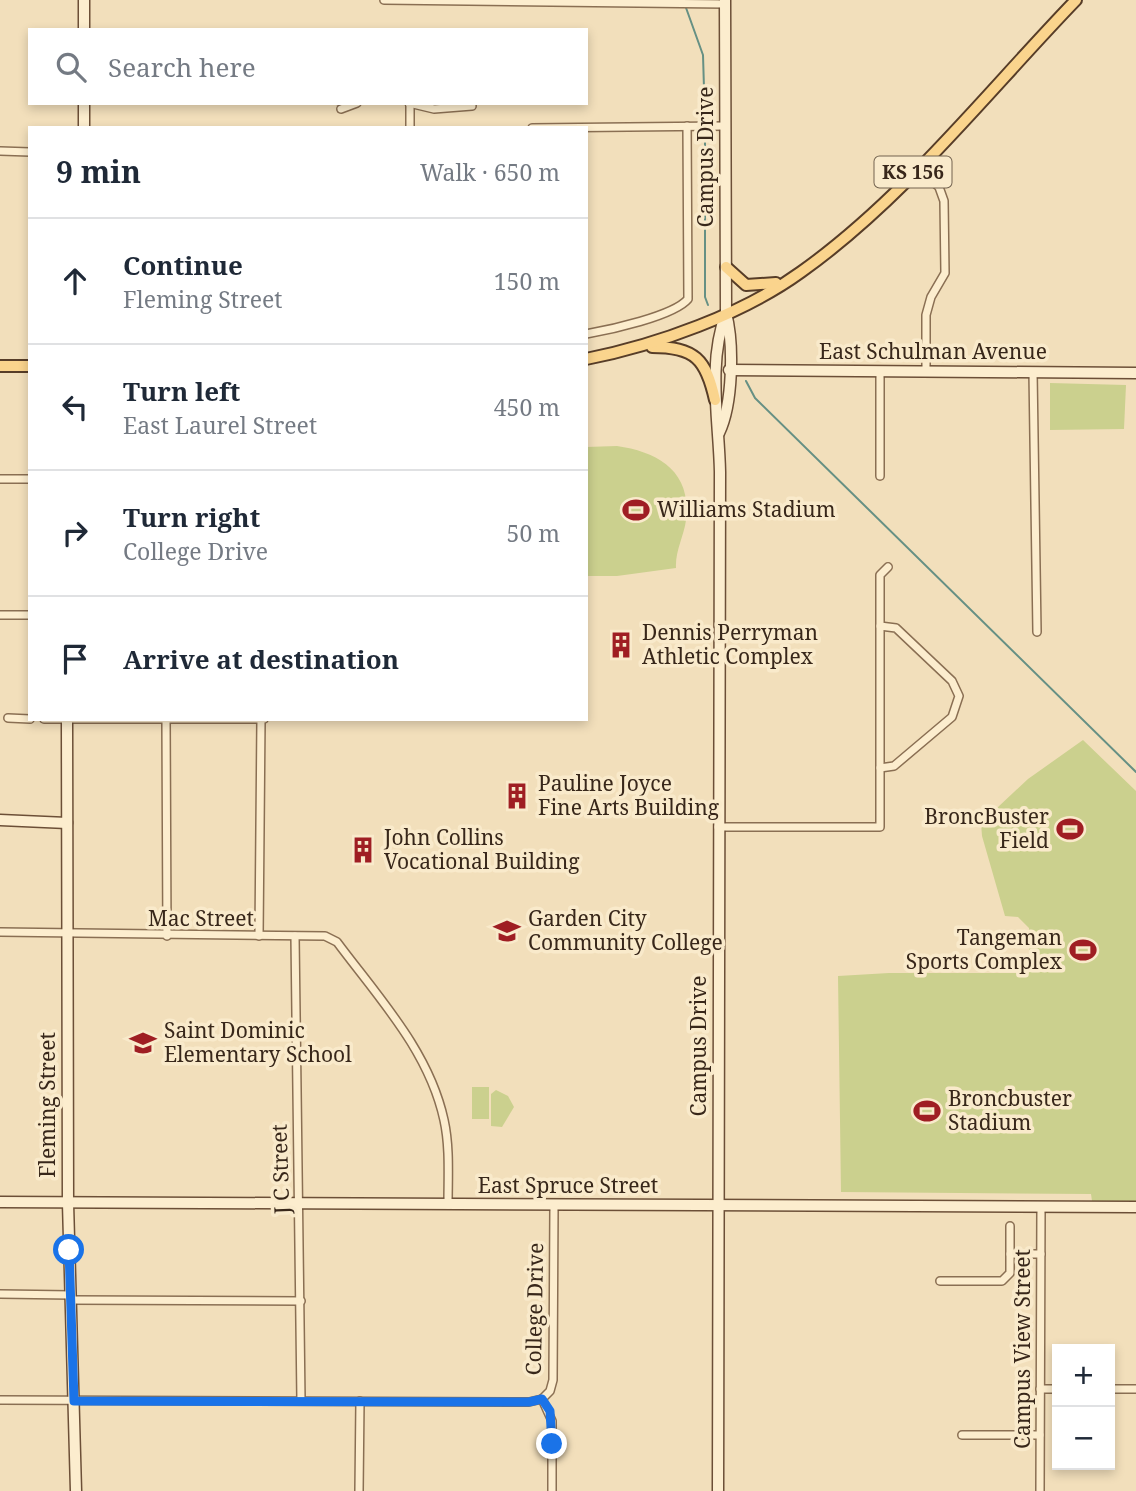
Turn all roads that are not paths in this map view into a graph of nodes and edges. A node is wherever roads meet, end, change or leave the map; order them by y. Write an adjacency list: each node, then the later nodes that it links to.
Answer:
1 (84, 0): 6 (street)
2 (384, 0): 4 (street)
3 (1076, 0): 20 (main road, KS 156)
4 (493, 1): 5 (street)
5 (725, 2): 16 (street, Campus Drive)
6 (84, 28)
7 (84, 105): 13 (street)
8 (351, 105): 12 (street)
9 (410, 105): 14 (street)
10 (418, 105): 11 (street)
11 (472, 106)
12 (341, 109)
13 (84, 126)
14 (410, 126)
15 (687, 126): 16 (street); 17 (street); 24 (street)
16 (720, 126): 21 (street, Campus Drive)
17 (588, 127)
18 (0, 151): 19 (street)
19 (28, 152)
20 (917, 168): 22 (main road, KS 156); 31 (street)
21 (726, 267): 22 (main road); 23 (street, Campus Drive)
22 (785, 282): 23 (main road, KS 156)
23 (726, 313): 25 (main road, KS 156); 29 (street, Campus Drive); 34 (street, Campus Drive)
24 (588, 333)
25 (639, 347): 26 (main road, KS 156); 34 (main road)
26 (588, 359)
27 (0, 366): 28 (main road)
28 (28, 366)
29 (729, 370): 30 (street, East Schulman Avenue); 35 (street, Campus Drive)
30 (880, 371): 31 (street, East Schulman Avenue); 36 (street)
31 (926, 371): 32 (street, East Schulman Avenue)
32 (1033, 372): 33 (street, East Schulman Avenue); 43 (street)
33 (1136, 373)
34 (715, 400): 35 (street, Campus Drive)
35 (719, 433): 52 (street, Campus Drive)
36 (880, 476)
37 (0, 479): 38 (street)
38 (28, 480)
39 (888, 567): 42 (street)
40 (0, 615): 41 (street)
41 (28, 615)
42 (880, 626): 49 (street); 49 (street)
43 (1037, 632)
44 (8, 718): 45 (street)
45 (28, 719)
46 (67, 721): 51 (street, Fleming Street)
47 (166, 721): 55 (street)
48 (262, 721): 56 (street)
49 (880, 768): 52 (street)
50 (0, 820): 51 (street)
51 (67, 823): 54 (street, Fleming Street)
52 (718, 827): 63 (street, Campus Drive)
53 (0, 932): 54 (street, Mac Street)
54 (67, 932): 55 (street, Mac Street); 59 (street, Fleming Street)
55 (167, 936): 56 (street, Mac Street)
56 (259, 936): 57 (street, Mac Street)
57 (295, 936): 60 (street, J C Street); 61 (street, Mac Street)
58 (0, 1202): 59 (street, East Spruce Street)
59 (68, 1203): 60 (street, East Spruce Street); 71 (street, Fleming Street)
60 (301, 1204): 61 (street, East Spruce Street); 72 (street, J C Street)
61 (448, 1205): 62 (street, East Spruce Street)
62 (554, 1206): 63 (street, East Spruce Street); 77 (street, College Drive)
63 (718, 1206): 64 (street, East Spruce Street); 87 (street, Campus Drive)
64 (1041, 1207): 65 (street, East Spruce Street); 68 (street, Campus View Street)
65 (1136, 1207)
66 (1010, 1226): 67 (street)
67 (1010, 1254): 68 (street); 69 (street)
68 (1041, 1254): 73 (street, Campus View Street)
69 (940, 1281)
70 (0, 1294): 71 (street)
71 (71, 1297): 72 (street); 79 (street, Fleming Street)
72 (301, 1301): 80 (street, J C Street)
73 (1040, 1389): 74 (street); 83 (street, Campus View Street)
74 (1052, 1389)
75 (1115, 1389): 76 (street)
76 (1136, 1389)
77 (542, 1399): 81 (street); 86 (street, College Drive)
78 (0, 1400): 79 (street)
79 (74, 1401): 80 (street); 84 (street, Fleming Street)
80 (301, 1401): 81 (street)
81 (360, 1401): 85 (street)
82 (962, 1435): 83 (street)
83 (1040, 1435): 88 (street, Campus View Street)
84 (76, 1491)
85 (359, 1491)
86 (552, 1491)
87 (718, 1491)
88 (1040, 1491)

